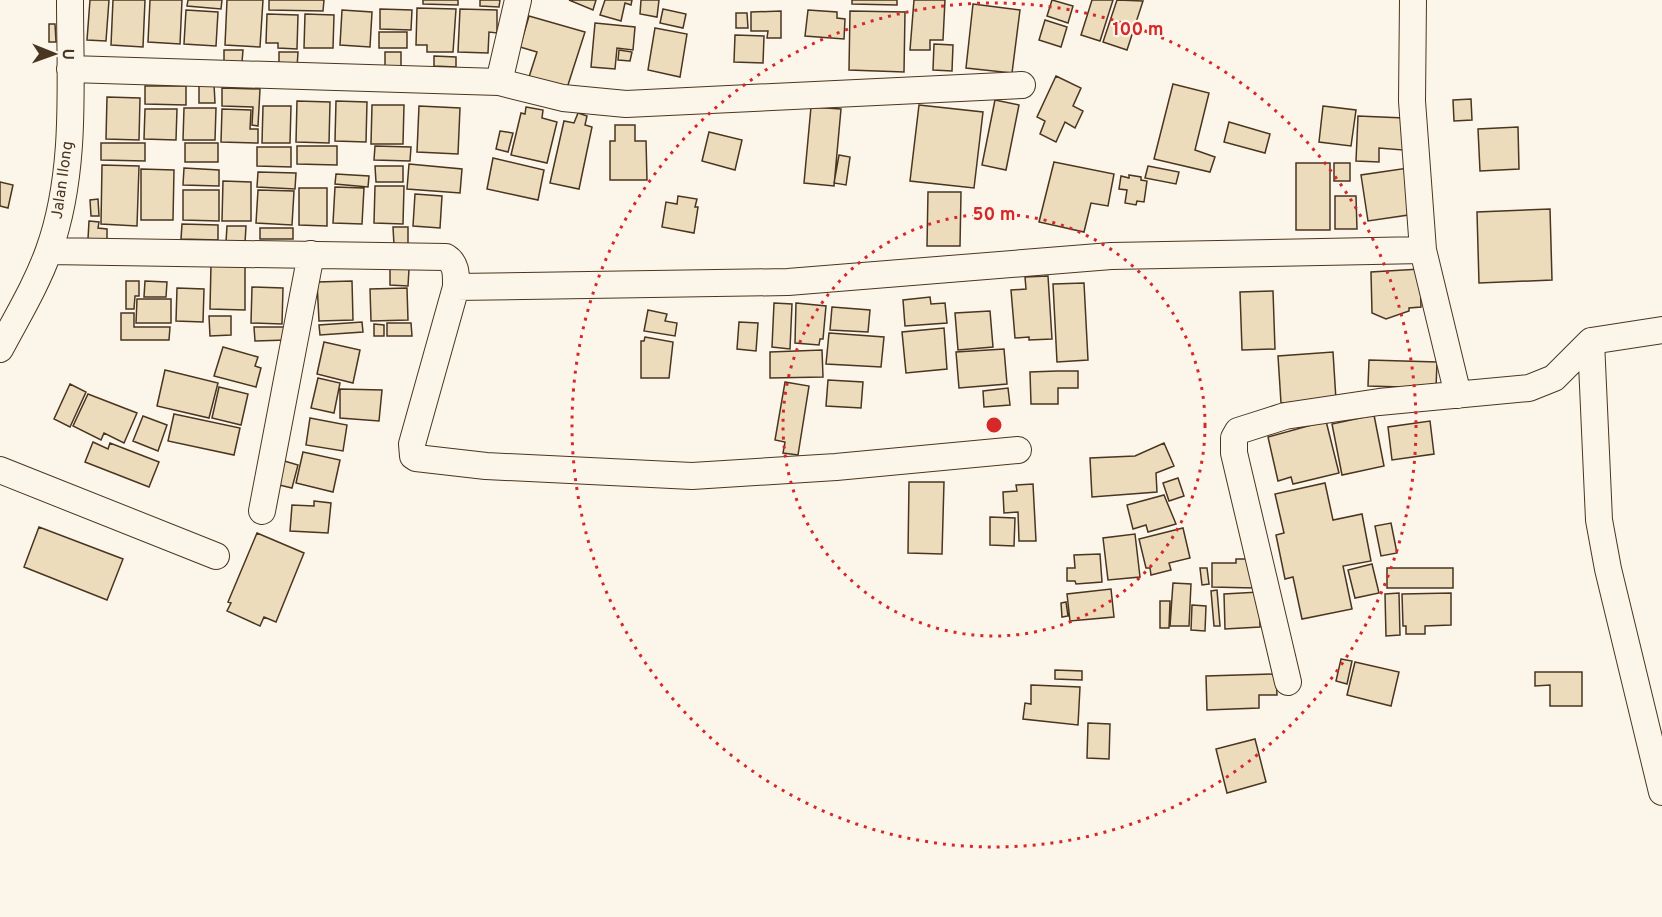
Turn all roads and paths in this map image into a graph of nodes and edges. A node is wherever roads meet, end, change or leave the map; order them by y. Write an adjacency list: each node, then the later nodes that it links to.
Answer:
1 (70, 0): 4 (street, Jalan Ilong)
2 (519, 0): 5 (street)
3 (1413, 0): 7 (street)
4 (70, 69): 5 (street); 8 (street, Jalan Ilong)
5 (499, 82): 6 (street)
6 (1022, 85)
7 (1423, 250): 10 (street); 14 (street)
8 (49, 251): 9 (street); 13 (street, Jalan Ilong)
9 (311, 254): 10 (street); 17 (street)
10 (456, 287): 15 (street)
11 (1662, 330): 12 (street)
12 (1591, 341): 14 (street); 20 (street)
13 (0, 349)
14 (1458, 395): 19 (street)
15 (1018, 450)
16 (0, 470): 18 (street)
17 (262, 511)
18 (216, 556)
19 (1287, 682)
20 (1662, 792)

